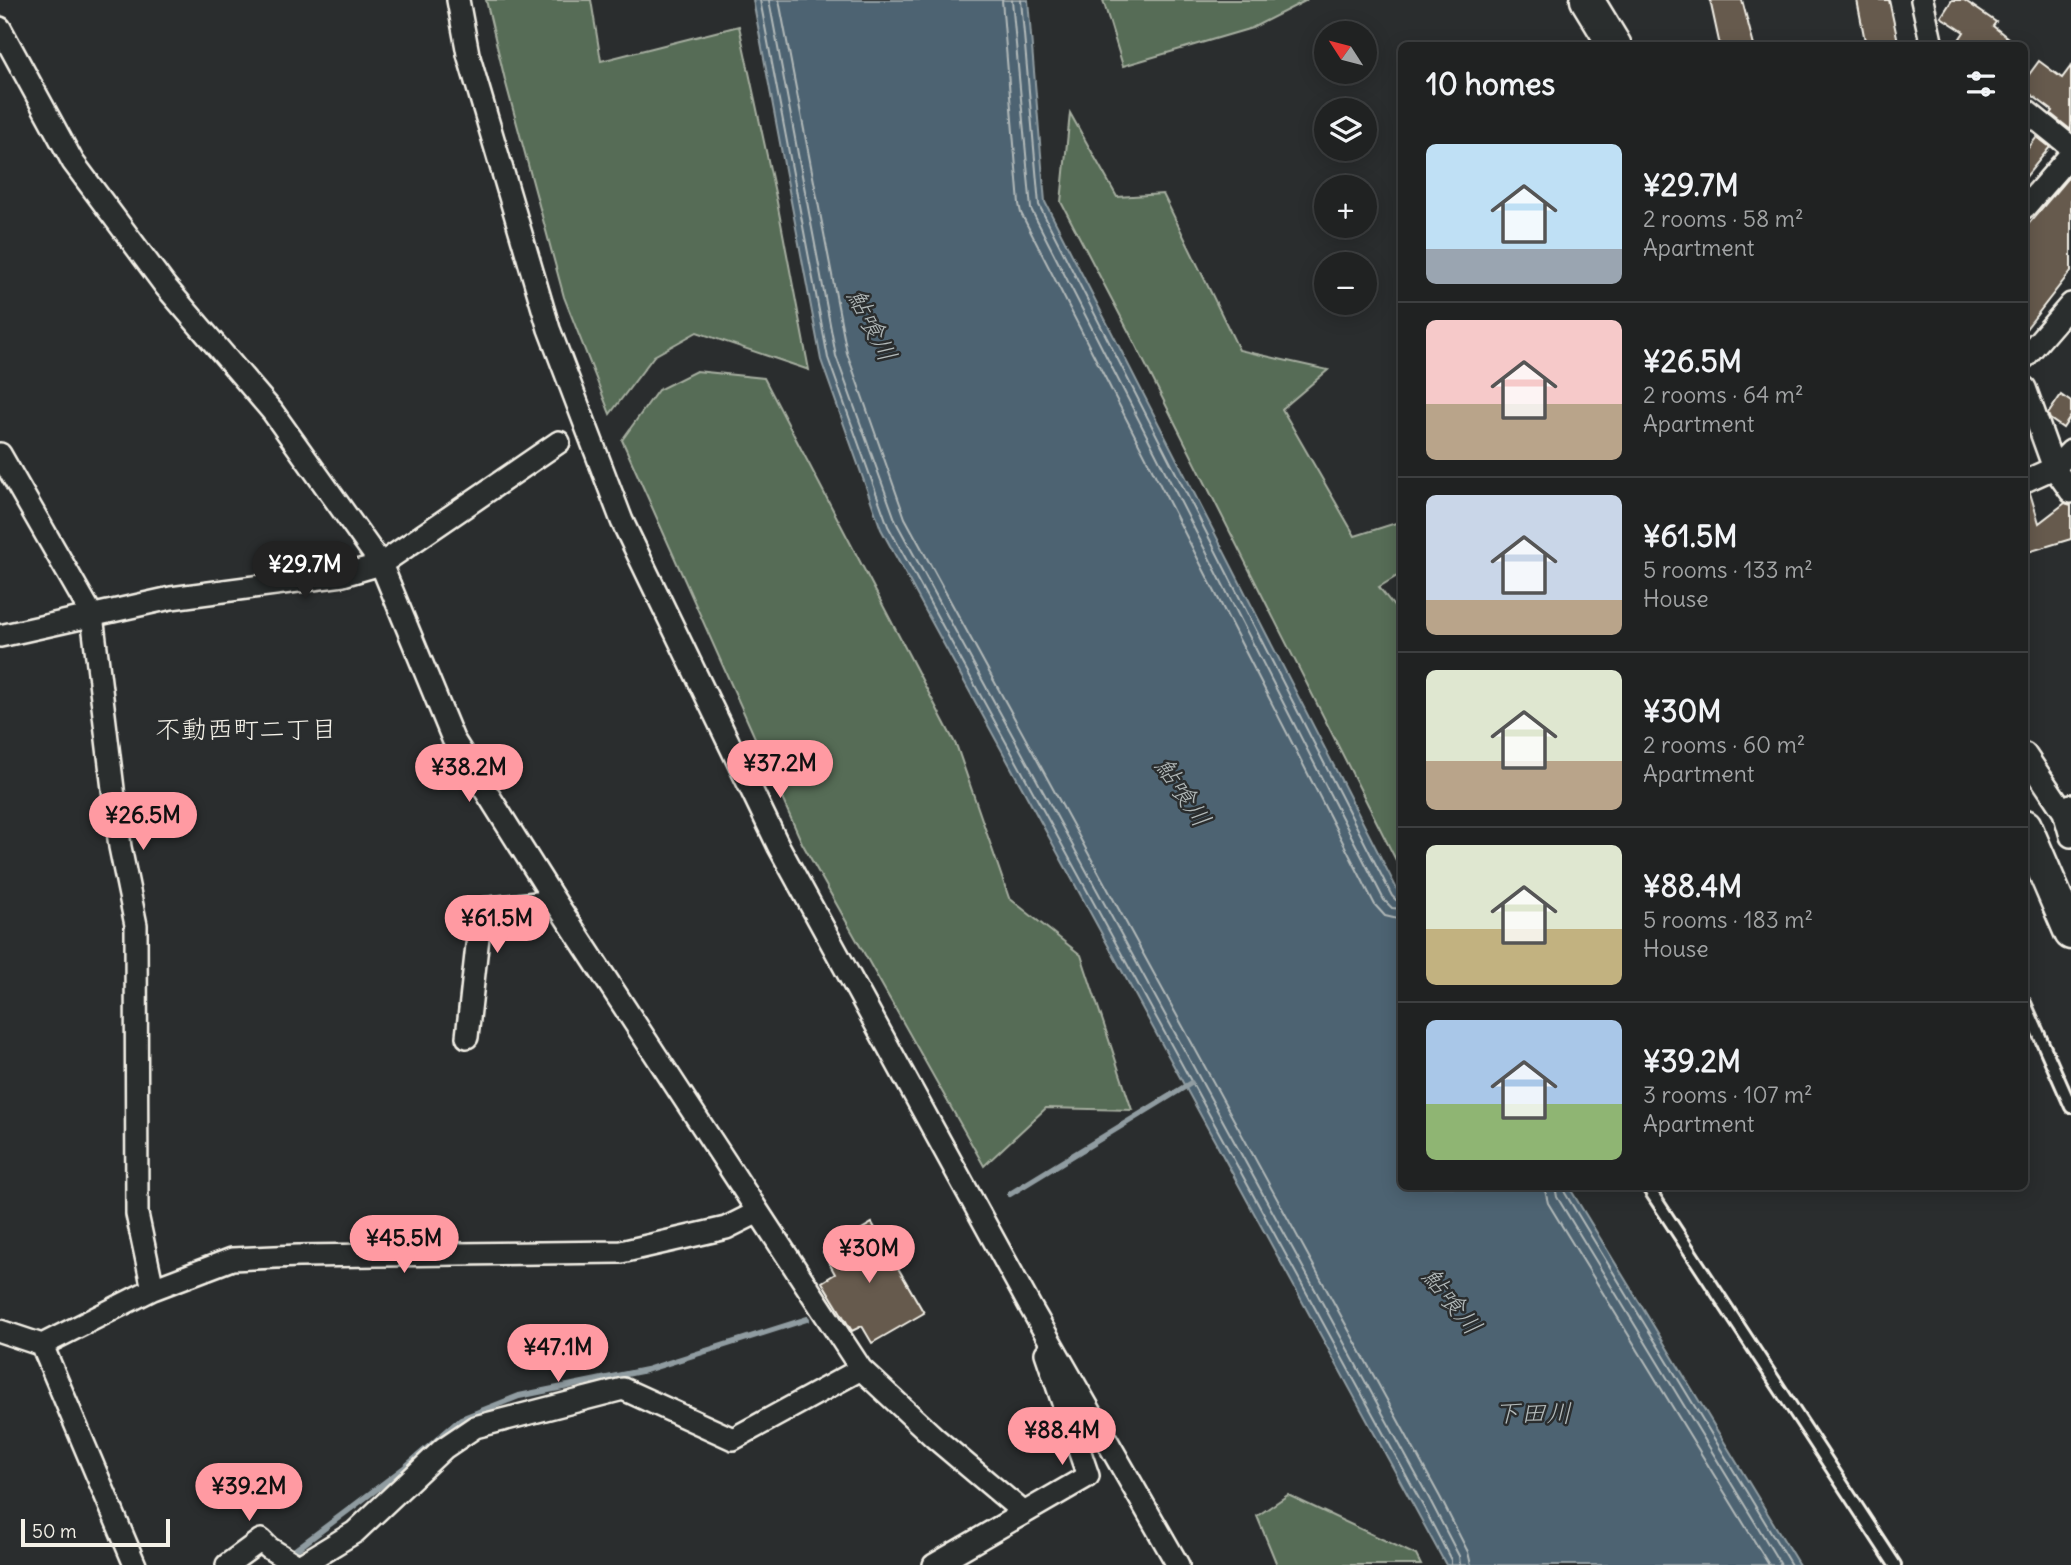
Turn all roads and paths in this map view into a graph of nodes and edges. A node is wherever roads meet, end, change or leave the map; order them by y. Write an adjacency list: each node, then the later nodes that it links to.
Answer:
1 (458, 0): 35 (street)
2 (1587, 0): 5 (street)
3 (1922, 0): 6 (street)
4 (0, 28): 20 (street)
5 (1613, 42)
6 (1935, 42)
7 (2028, 112): 8 (street)
8 (2071, 147)
9 (2071, 154): 10 (street)
10 (2028, 204)
11 (2071, 304): 12 (street)
12 (2028, 353)
13 (2028, 397): 17 (street)
14 (559, 442): 20 (street)
15 (2071, 451): 17 (street)
16 (0, 454): 21 (street)
17 (2053, 468): 18 (street); 19 (street)
18 (2028, 480)
19 (2071, 492)
20 (381, 565): 21 (street); 27 (street)
21 (92, 615): 22 (street); 34 (street)
22 (0, 636)
23 (2028, 758): 24 (street)
24 (2068, 808): 26 (street)
25 (2028, 833): 28 (street)
26 (2071, 836)
27 (555, 901): 30 (street); 33 (street)
28 (2071, 933)
29 (2028, 1010): 31 (lane)
30 (467, 1037)
31 (2071, 1107)
32 (1650, 1190): 45 (lane)
33 (758, 1212): 34 (street); 38 (street)
34 (153, 1289): 37 (street)
35 (1031, 1308): 39 (street); 44 (street)
36 (0, 1331): 37 (street)
37 (42, 1345): 41 (street)
38 (861, 1369): 39 (street); 40 (street)
39 (1024, 1513): 43 (street)
40 (296, 1564): 42 (street)
41 (135, 1565)
42 (227, 1565)
43 (934, 1565)
44 (1178, 1565)
45 (1895, 1565)

